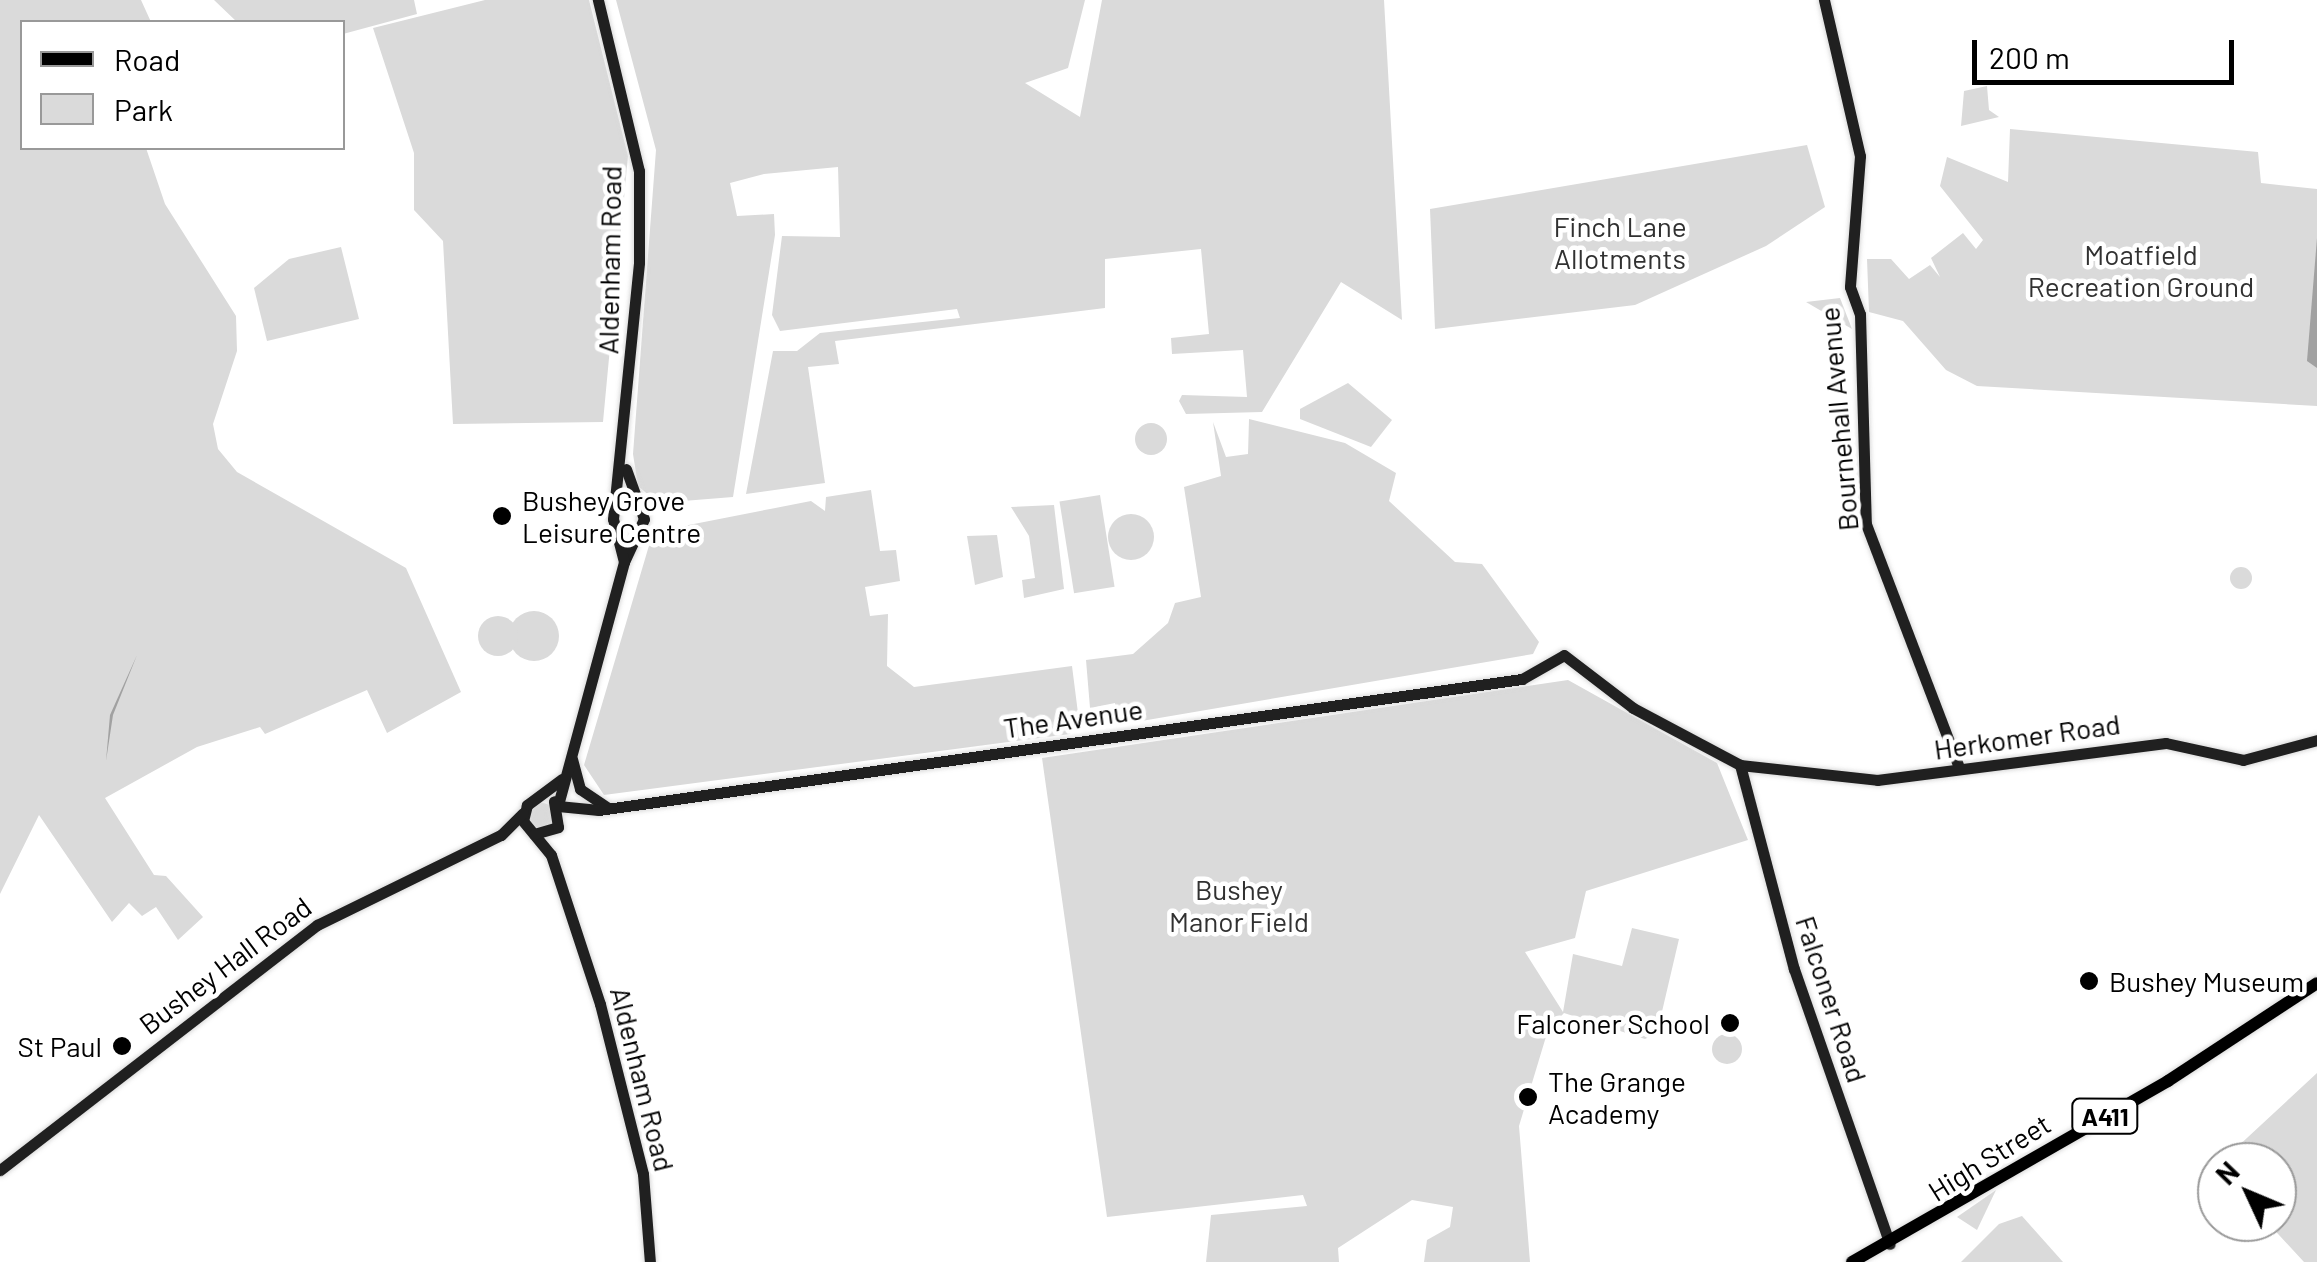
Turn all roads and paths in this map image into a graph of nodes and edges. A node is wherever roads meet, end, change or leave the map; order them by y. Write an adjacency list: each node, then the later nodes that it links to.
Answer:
1 (598, 0): 3 (street, Aldenham Road)
2 (1824, 0): 12 (street, Bournehall Avenue)
3 (624, 464): 4 (street, Aldenham Road); 5 (street, Aldenham Road)
4 (639, 506): 5 (street); 6 (street, Aldenham Road)
5 (616, 508): 7 (street)
6 (641, 527): 7 (street); 8 (street)
7 (620, 530): 8 (street)
8 (624, 562): 10 (street)
9 (2317, 740): 12 (street, Herkomer Road)
10 (572, 758): 13 (street); 16 (street)
11 (1740, 765): 12 (street, Herkomer Road); 16 (street, The Avenue); 25 (street, Falconer Road)
12 (1959, 767)
13 (562, 779): 14 (street); 15 (street)
14 (540, 797): 15 (street, The Avenue); 18 (street, Bushey Hall Road)
15 (558, 805): 17 (street, The Avenue); 19 (street)
16 (608, 808): 17 (street, The Avenue)
17 (582, 810): 19 (street, The Avenue)
18 (523, 813): 20 (street); 21 (street, Bushey Hall Road)
19 (559, 825): 20 (street, The Avenue); 22 (street)
20 (532, 832): 21 (street, Bushey Hall Road); 22 (street, Aldenham Road)
21 (501, 835): 24 (street, Bushey Hall Road)
22 (551, 855): 26 (street, Aldenham Road)
23 (2317, 983): 25 (main road, High Street / A411)
24 (0, 1170)
25 (1890, 1244): 27 (main road, A411)
26 (650, 1262)
27 (1852, 1262)

